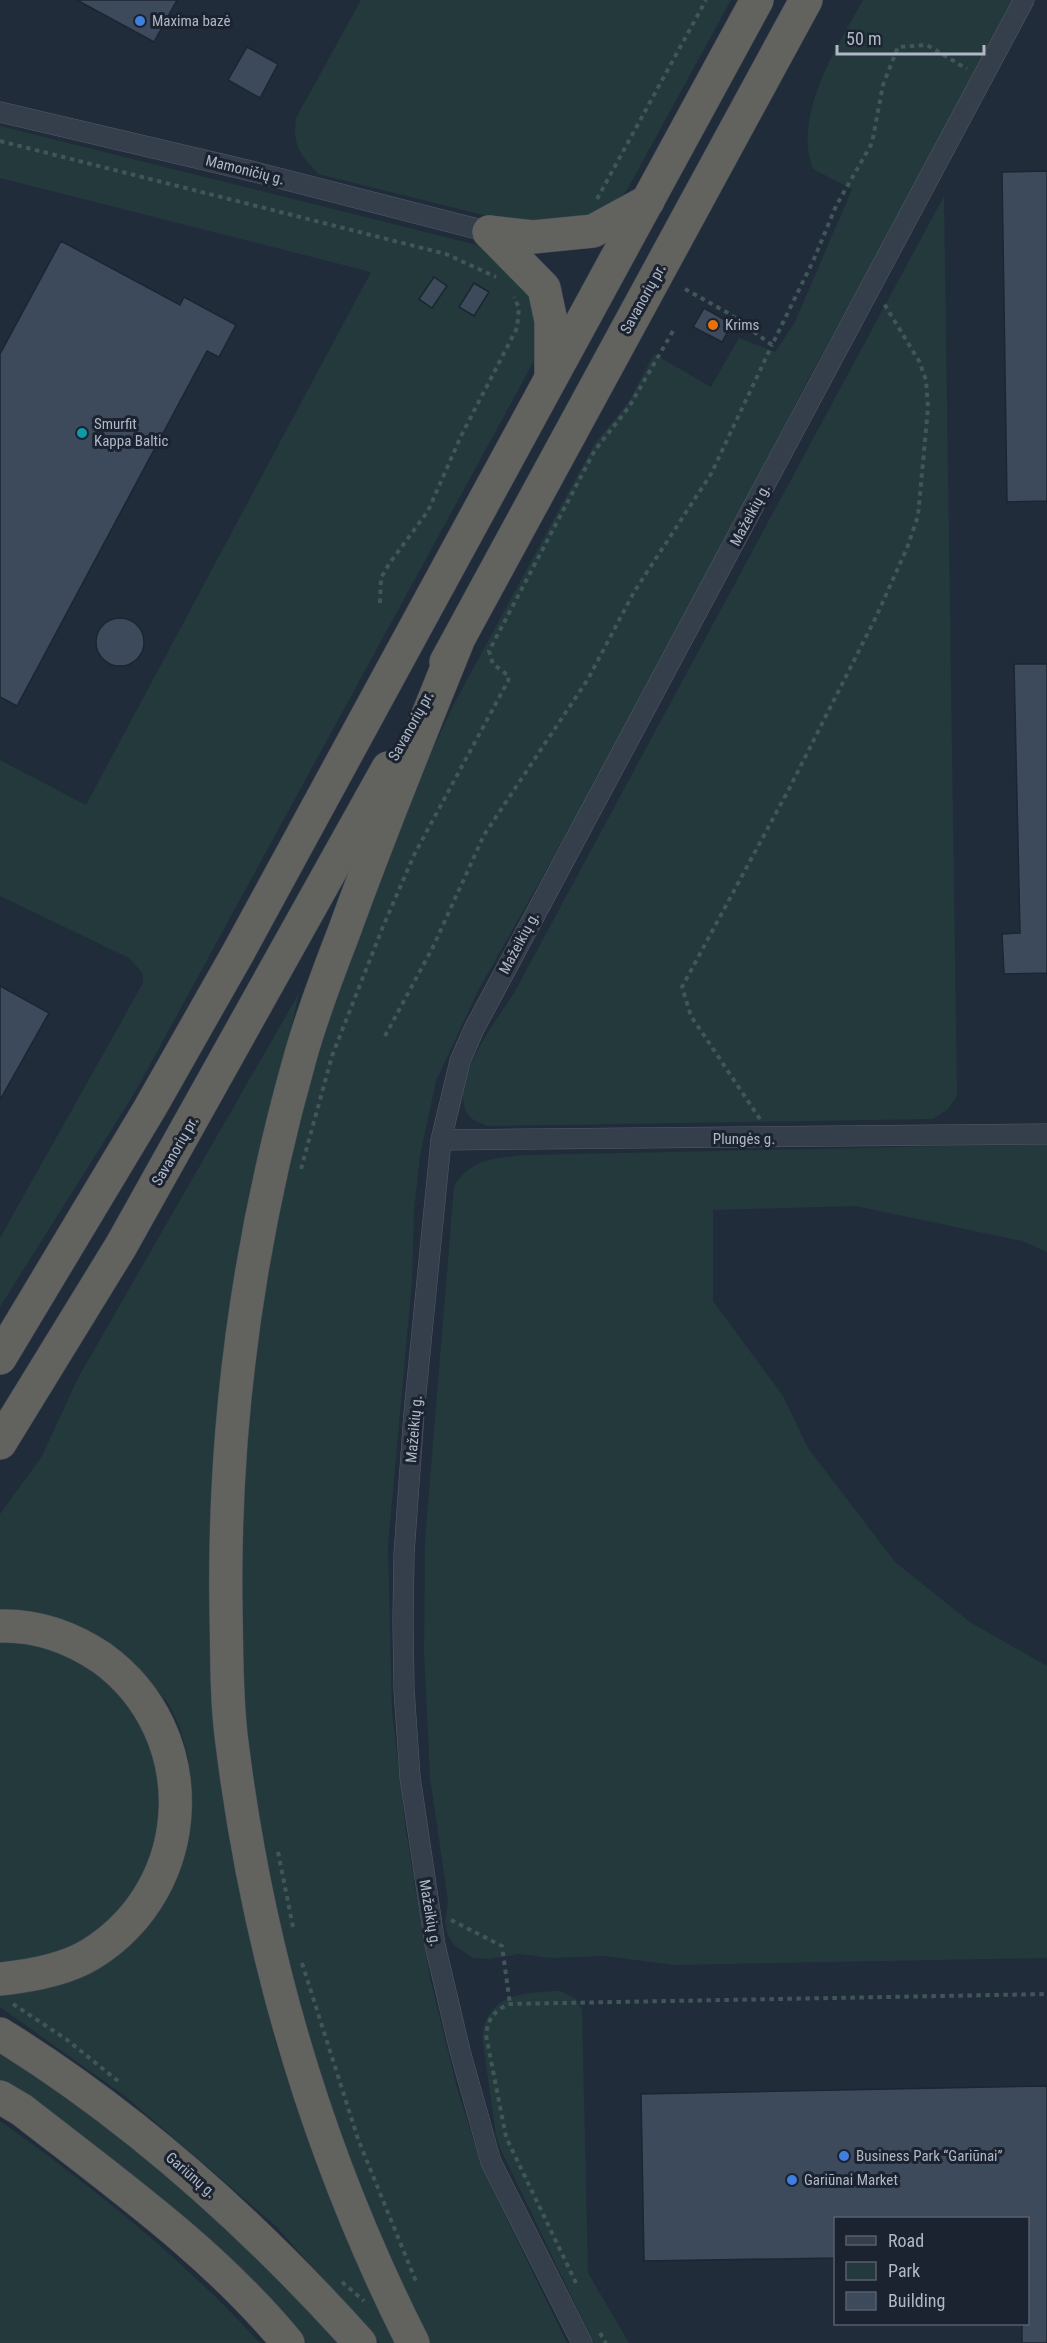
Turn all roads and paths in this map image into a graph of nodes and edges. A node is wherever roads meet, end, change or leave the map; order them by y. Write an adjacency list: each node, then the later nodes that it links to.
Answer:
1 (706, 0): 9 (path)
2 (757, 0): 8 (highway)
3 (806, 0): 18 (highway, Savanorių pr.)
4 (1024, 0): 5 (street, Mažeikių g.)
5 (982, 79): 12 (street, Mažeikių g.); 15 (path)
6 (0, 112): 10 (street, Mamoničių g.)
7 (0, 141): 11 (path)
8 (648, 201): 10 (highway); 16 (highway)
9 (593, 206)
10 (489, 232): 11 (highway)
11 (512, 272): 16 (highway); 17 (path)
12 (873, 286): 21 (path); 22 (street, Mažeikių g.)
13 (685, 289): 15 (path)
14 (673, 331): 23 (path)
15 (772, 345): 19 (path)
16 (551, 379): 24 (highway)
17 (380, 603)
18 (457, 643): 25 (highway, Savanorių pr.); 41 (highway)
19 (385, 1036)
20 (1047, 1134): 21 (street, Plungės g.)
21 (774, 1139): 22 (street, Plungės g.)
22 (441, 1140): 28 (street, Mažeikių g.)
23 (300, 1174)
24 (0, 1358)
25 (0, 1443)
26 (0, 1626): 31 (highway)
27 (276, 1842): 29 (path)
28 (429, 1910): 33 (path); 42 (street, Mažeikių g.)
29 (295, 1934)
30 (300, 1957): 36 (path)
31 (0, 1979)
32 (1047, 1994): 33 (path)
33 (510, 2004): 37 (path)
34 (0, 2034): 40 (highway, Gariūnų g.)
35 (0, 2097): 39 (highway)
36 (417, 2284)
37 (580, 2291)
38 (595, 2322): 43 (path)
39 (288, 2343)
40 (360, 2343)
41 (413, 2343)
42 (582, 2343)
43 (606, 2343)

